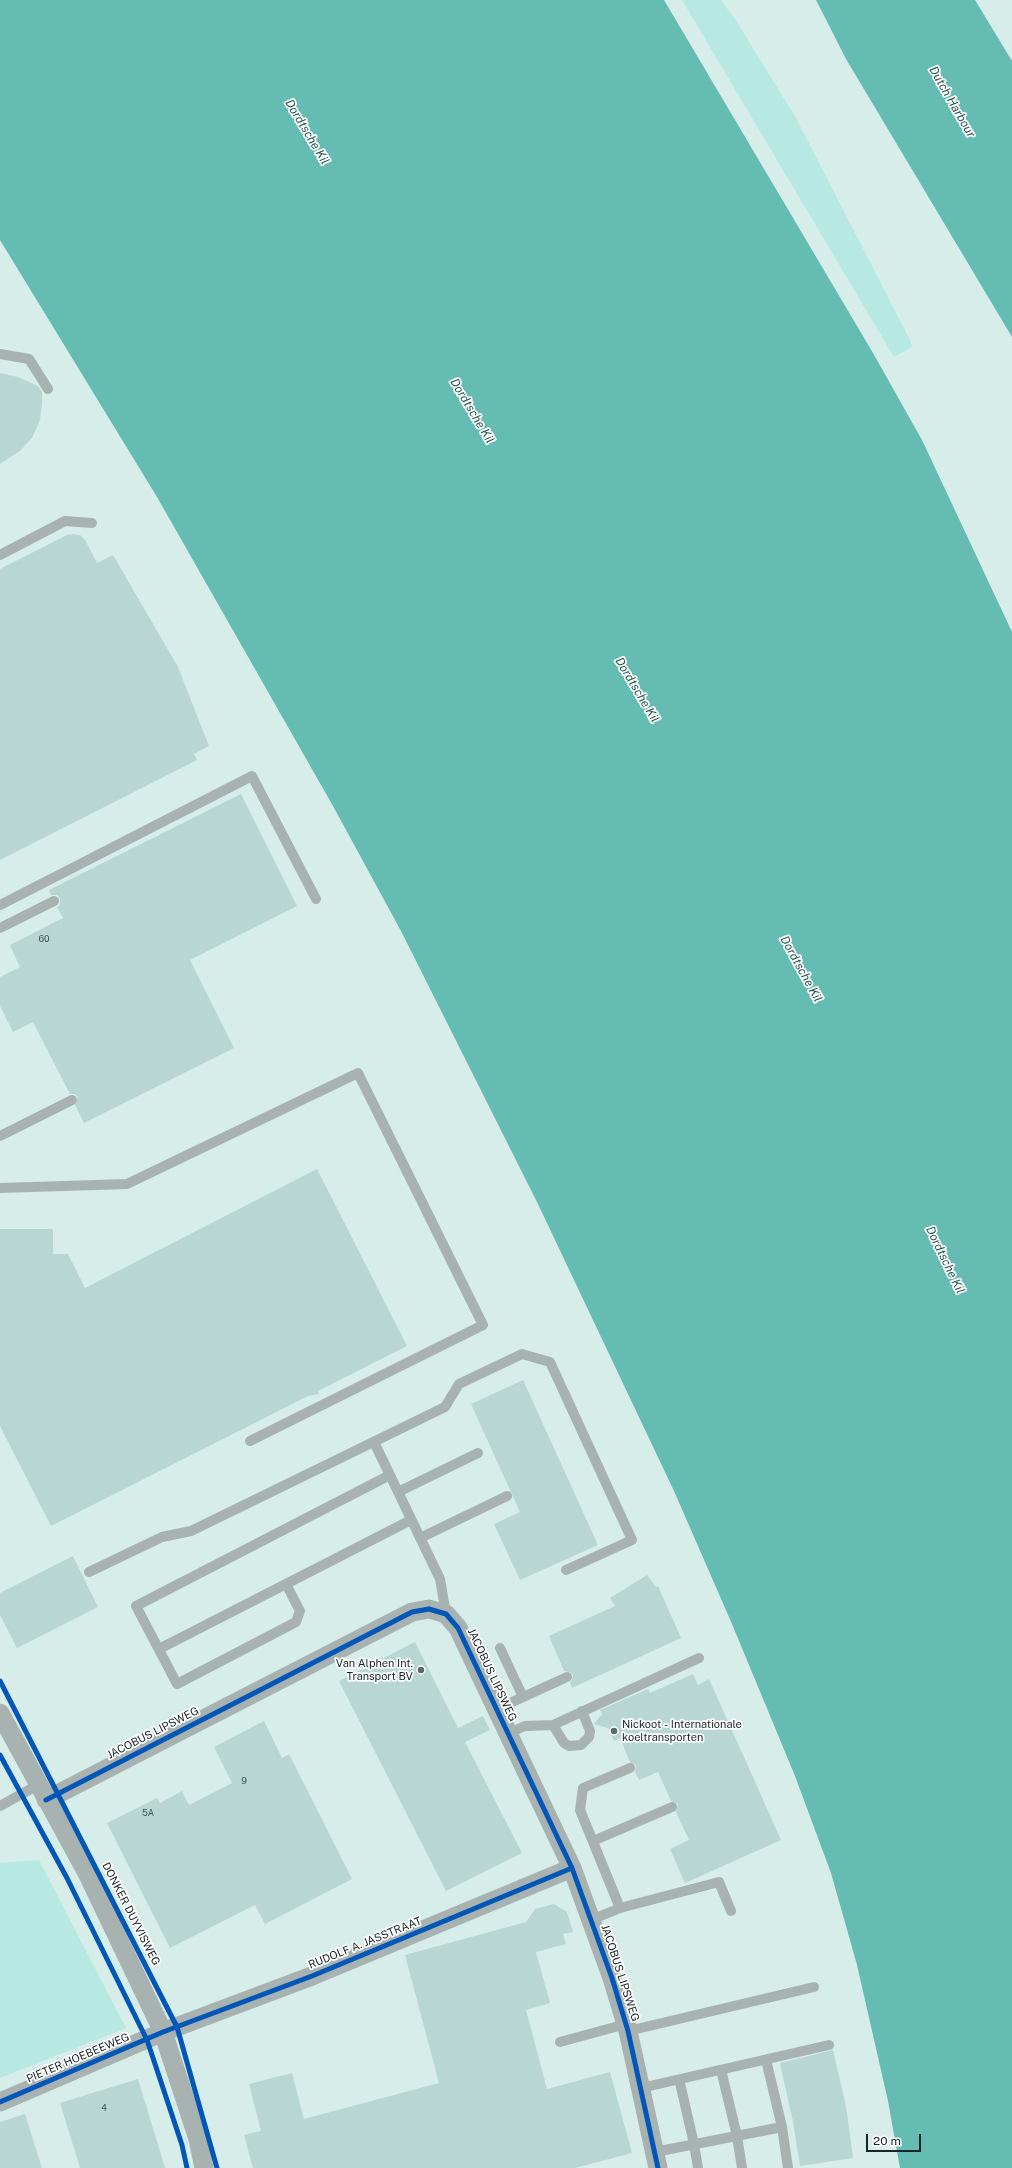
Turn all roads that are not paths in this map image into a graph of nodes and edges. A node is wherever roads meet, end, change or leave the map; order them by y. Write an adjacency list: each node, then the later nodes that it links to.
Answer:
1 (0, 354): 2 (lane)
2 (48, 389)
3 (92, 523): 4 (lane)
4 (0, 555)
5 (316, 899): 7 (lane)
6 (54, 901): 8 (lane)
7 (0, 905)
8 (0, 928)
9 (72, 1100): 10 (lane)
10 (0, 1136)
11 (0, 1188): 12 (lane)
12 (250, 1441)
13 (374, 1442): 15 (lane); 20 (lane); 21 (lane)
14 (478, 1453): 16 (lane)
15 (390, 1475): 16 (lane); 25 (lane)
16 (398, 1492): 18 (lane)
17 (507, 1496): 19 (lane)
18 (412, 1520): 19 (lane); 22 (lane)
19 (420, 1538): 23 (lane)
20 (566, 1570)
21 (89, 1572)
22 (286, 1584): 25 (lane); 25 (lane)
23 (446, 1614): 29 (street, JACOBUS LIPSWEG); 35 (street, JACOBUS LIPSWEG)
24 (500, 1648): 28 (lane)
25 (159, 1649)
26 (699, 1658): 30 (lane)
27 (567, 1677): 28 (lane)
28 (523, 1697): 29 (lane)
29 (497, 1709): 33 (street, JACOBUS LIPSWEG)
30 (582, 1711): 32 (lane); 32 (lane)
31 (0, 1713): 35 (street, DONKER DUYVISWEG)
32 (553, 1725): 33 (lane)
33 (508, 1734): 39 (street, JACOBUS LIPSWEG)
34 (630, 1768): 38 (lane)
35 (42, 1792): 36 (lane); 45 (street, DONKER DUYVISWEG)
36 (0, 1806)
37 (672, 1807): 38 (lane)
38 (593, 1841): 40 (lane)
39 (572, 1868): 42 (street, JACOBUS LIPSWEG); 45 (street, RUDOLF A. JASSTRAAT)
40 (620, 1908): 41 (lane); 42 (lane)
41 (732, 1911)
42 (591, 1920): 44 (street, JACOBUS LIPSWEG)
43 (814, 1987): 44 (lane)
44 (627, 2028): 46 (lane); 51 (street, JACOBUS LIPSWEG)
45 (163, 2032): 52 (street, PIETER HOEBEEWEG); 57 (street, DONKER DUYVISWEG)
46 (560, 2042)
47 (829, 2045): 51 (lane)
48 (767, 2064): 53 (lane)
49 (722, 2074): 54 (lane)
50 (680, 2083): 55 (lane)
51 (641, 2088): 56 (street, JACOBUS LIPSWEG)
52 (0, 2102)
53 (782, 2127): 54 (lane); 60 (lane)
54 (737, 2136): 55 (lane); 59 (lane)
55 (694, 2144): 56 (lane); 58 (lane)
56 (656, 2160)
57 (204, 2168)
58 (698, 2168)
59 (742, 2168)
60 (788, 2168)

